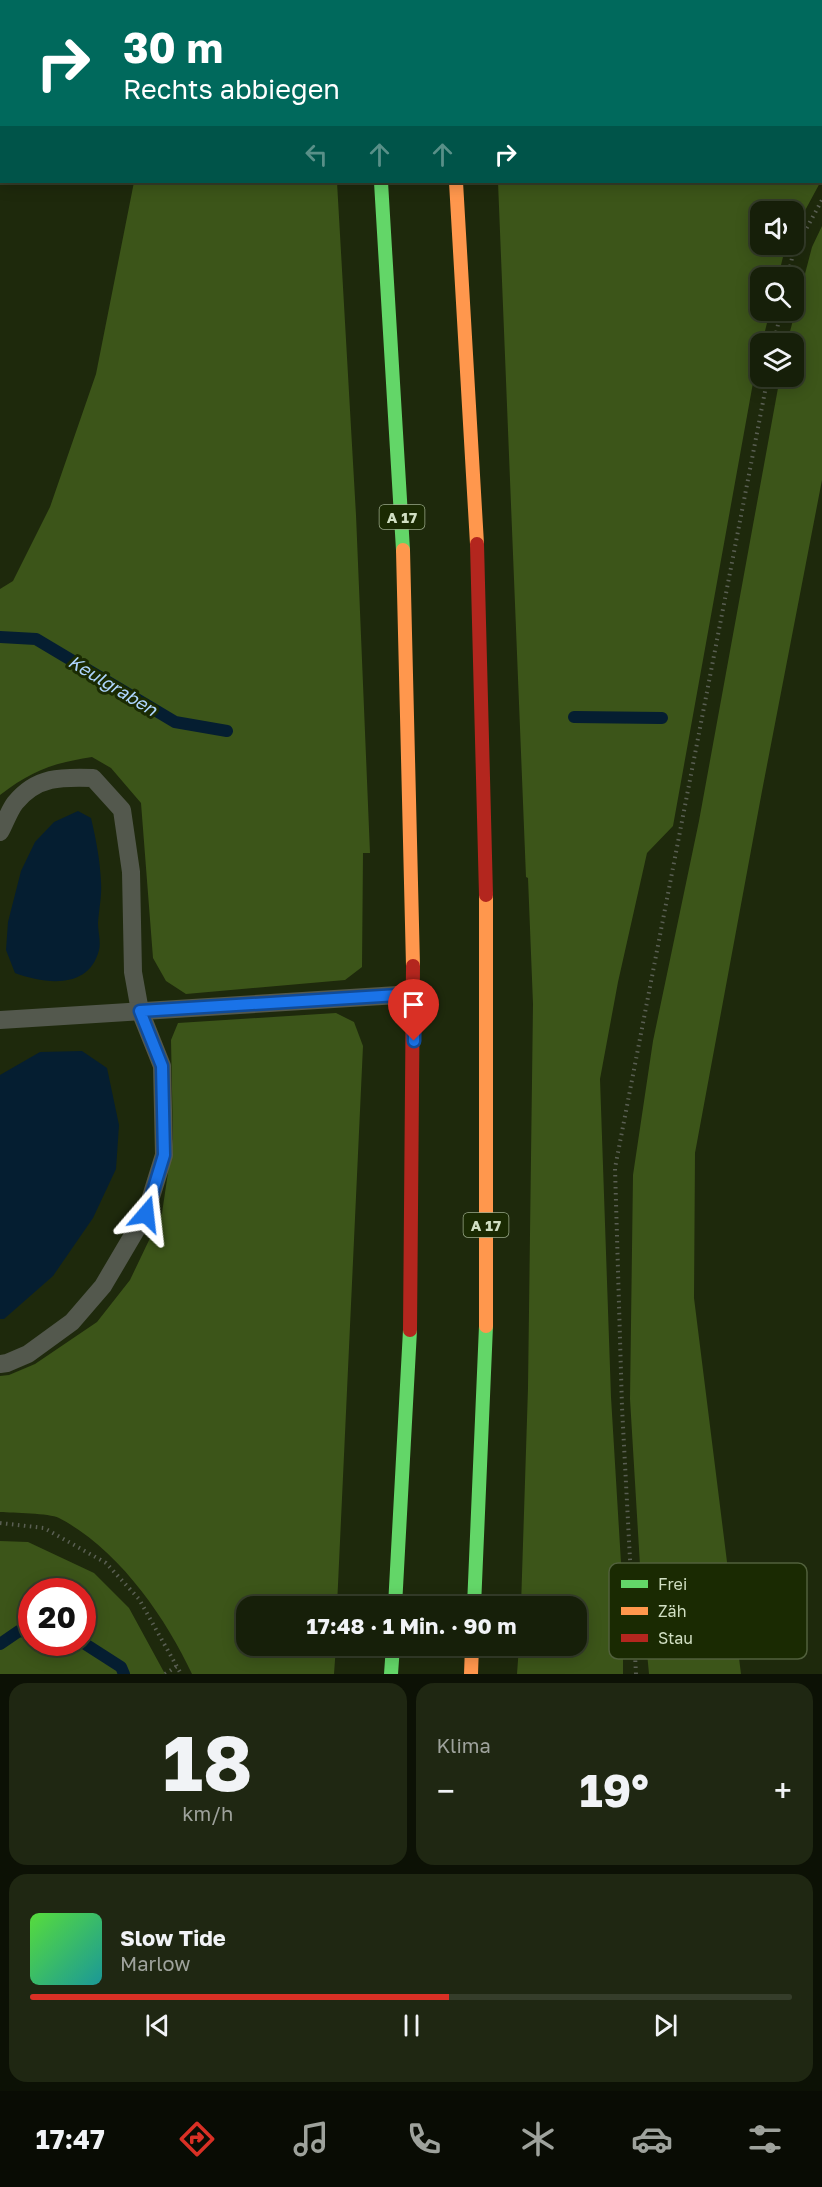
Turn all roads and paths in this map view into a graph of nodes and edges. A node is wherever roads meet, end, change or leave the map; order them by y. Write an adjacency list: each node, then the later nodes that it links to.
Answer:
1 (381, 183): 7 (highway, A 17)
2 (456, 183): 14 (highway, A 17)
3 (822, 200): 4 (path)
4 (790, 267)
5 (766, 387): 12 (path)
6 (0, 832): 8 (lane)
7 (414, 994): 8 (lane); 13 (highway, A 17)
8 (140, 1011): 9 (lane); 10 (lane)
9 (0, 1020)
10 (0, 1364)
11 (0, 1523): 18 (path)
12 (630, 1563)
13 (396, 1596)
14 (474, 1596)
15 (392, 1656): 21 (highway)
16 (472, 1656): 22 (highway)
17 (635, 1659): 23 (path)
18 (177, 1666): 19 (path); 20 (path)
19 (165, 1674)
20 (181, 1674)
21 (391, 1674)
22 (471, 1674)
23 (636, 1674)

